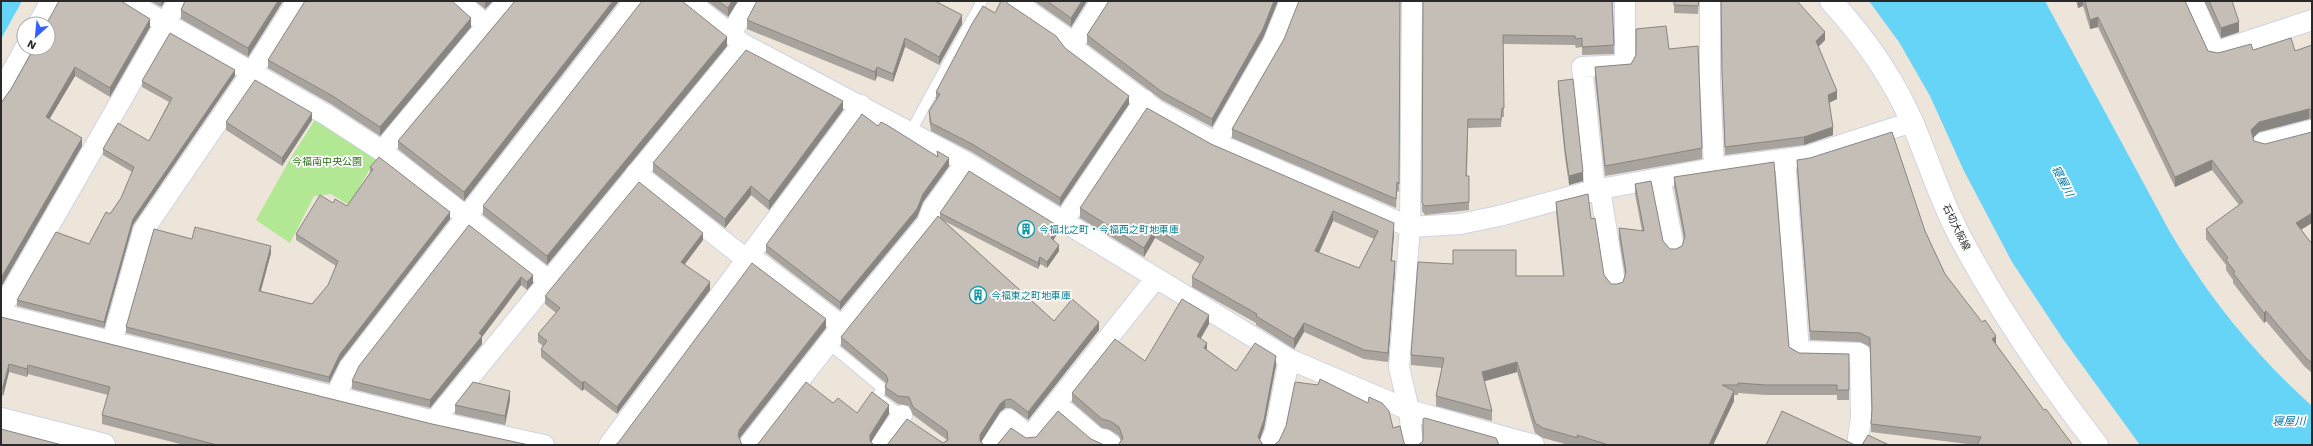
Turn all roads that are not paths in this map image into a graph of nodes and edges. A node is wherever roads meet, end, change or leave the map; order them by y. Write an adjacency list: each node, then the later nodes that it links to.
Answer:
1 (51, 1): 19 (street)
2 (128, 1): 21 (street)
3 (178, 1): 21 (street)
4 (297, 1): 26 (street)
5 (458, 1): 22 (street)
6 (507, 1): 22 (street)
7 (634, 1): 42 (street)
8 (689, 1): 23 (street)
9 (750, 1): 23 (street)
10 (982, 1): 32 (lane)
11 (1014, 1): 24 (street)
12 (1101, 1): 24 (street)
13 (1290, 1): 34 (street)
14 (1625, 1): 41 (street)
15 (1710, 1): 38 (street)
16 (1831, 1): 30 (main road, 石切大阪線)
17 (2193, 1): 20 (street)
18 (1407, 2): 44 (street)
19 (43, 16)
20 (2312, 20)
21 (166, 23): 26 (street); 50 (street)
22 (488, 26): 35 (street)
23 (737, 39): 29 (street); 39 (street)
24 (1072, 47): 28 (street)
25 (21, 56): 27 (street)
26 (252, 72): 35 (street); 53 (street)
27 (1, 92)
28 (1145, 100): 34 (street); 43 (street)
29 (861, 105): 32 (street); 46 (street)
30 (1912, 122): 36 (street); 74 (main road, 石切大阪線)
31 (2312, 130): 33 (street)
32 (911, 131): 37 (street)
33 (2262, 143)
34 (1216, 144): 44 (street)
35 (382, 151): 42 (street)
36 (1785, 159): 38 (street); 73 (street)
37 (966, 162): 43 (street); 52 (street)
38 (1714, 168): 40 (street)
39 (636, 172): 46 (street); 48 (street)
40 (1660, 178): 41 (street); 45 (street)
41 (1597, 189): 44 (street); 49 (street)
42 (468, 216): 48 (street); 56 (street)
43 (1063, 222): 47 (street)
44 (1410, 227): 58 (street)
45 (1674, 248)
46 (748, 257): 52 (street); 66 (street)
47 (1156, 278): 55 (street); 57 (street)
48 (548, 280): 61 (street)
49 (1615, 283)
50 (1, 310)
51 (1, 314): 53 (street)
52 (842, 326): 54 (street)
53 (112, 342): 56 (street)
54 (829, 344): 60 (lane); 67 (street)
55 (1289, 359): 58 (street); 70 (street)
56 (335, 397): 61 (street)
57 (1057, 404): 62 (street); 63 (street)
58 (1409, 410): 71 (street); 72 (street)
59 (1, 419): 64 (main road)
60 (908, 420): 68 (street)
61 (434, 421): 65 (street)
62 (1038, 440): 69 (street)
63 (1101, 443)
64 (104, 445)
65 (544, 445)
66 (609, 445)
67 (749, 445)
68 (881, 445)
69 (991, 445)
70 (1269, 445)
71 (1413, 445)
72 (1534, 445)
73 (1857, 445)
74 (2097, 445)

